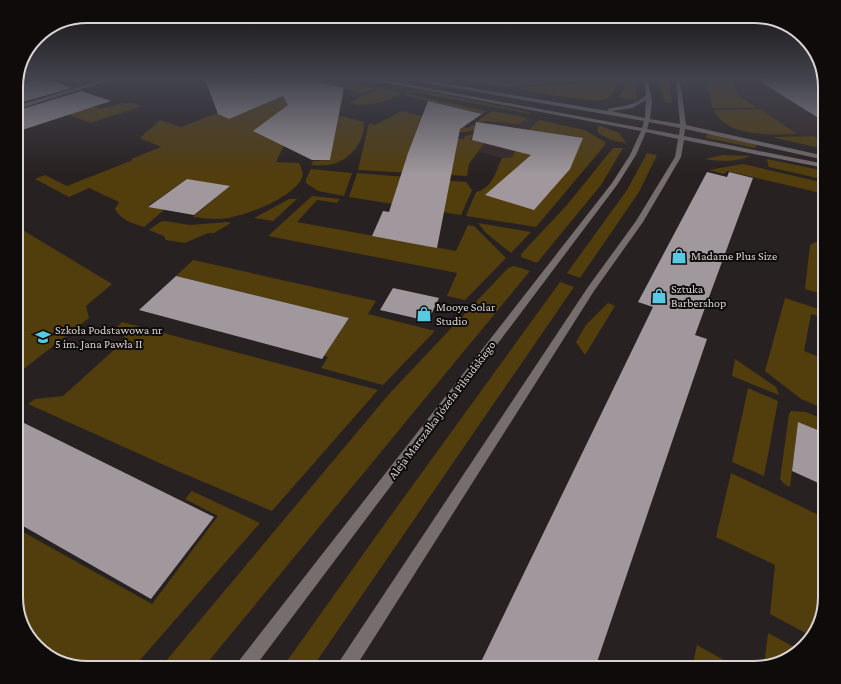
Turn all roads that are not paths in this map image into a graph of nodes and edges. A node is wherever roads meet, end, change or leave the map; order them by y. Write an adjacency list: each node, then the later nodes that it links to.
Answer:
1 (561, 111): 5 (street)
2 (591, 111): 5 (street)
3 (648, 111): 5 (street, Aleja Marszałka Józefa Piłsudskiego)
4 (682, 111): 6 (street)
5 (645, 125): 6 (street); 6 (street); 9 (street, Aleja Marszałka Józefa Piłsudskiego)
6 (682, 132): 7 (street); 8 (street); 10 (street)
7 (818, 156)
8 (818, 164)
9 (249, 661)
10 (350, 661)

